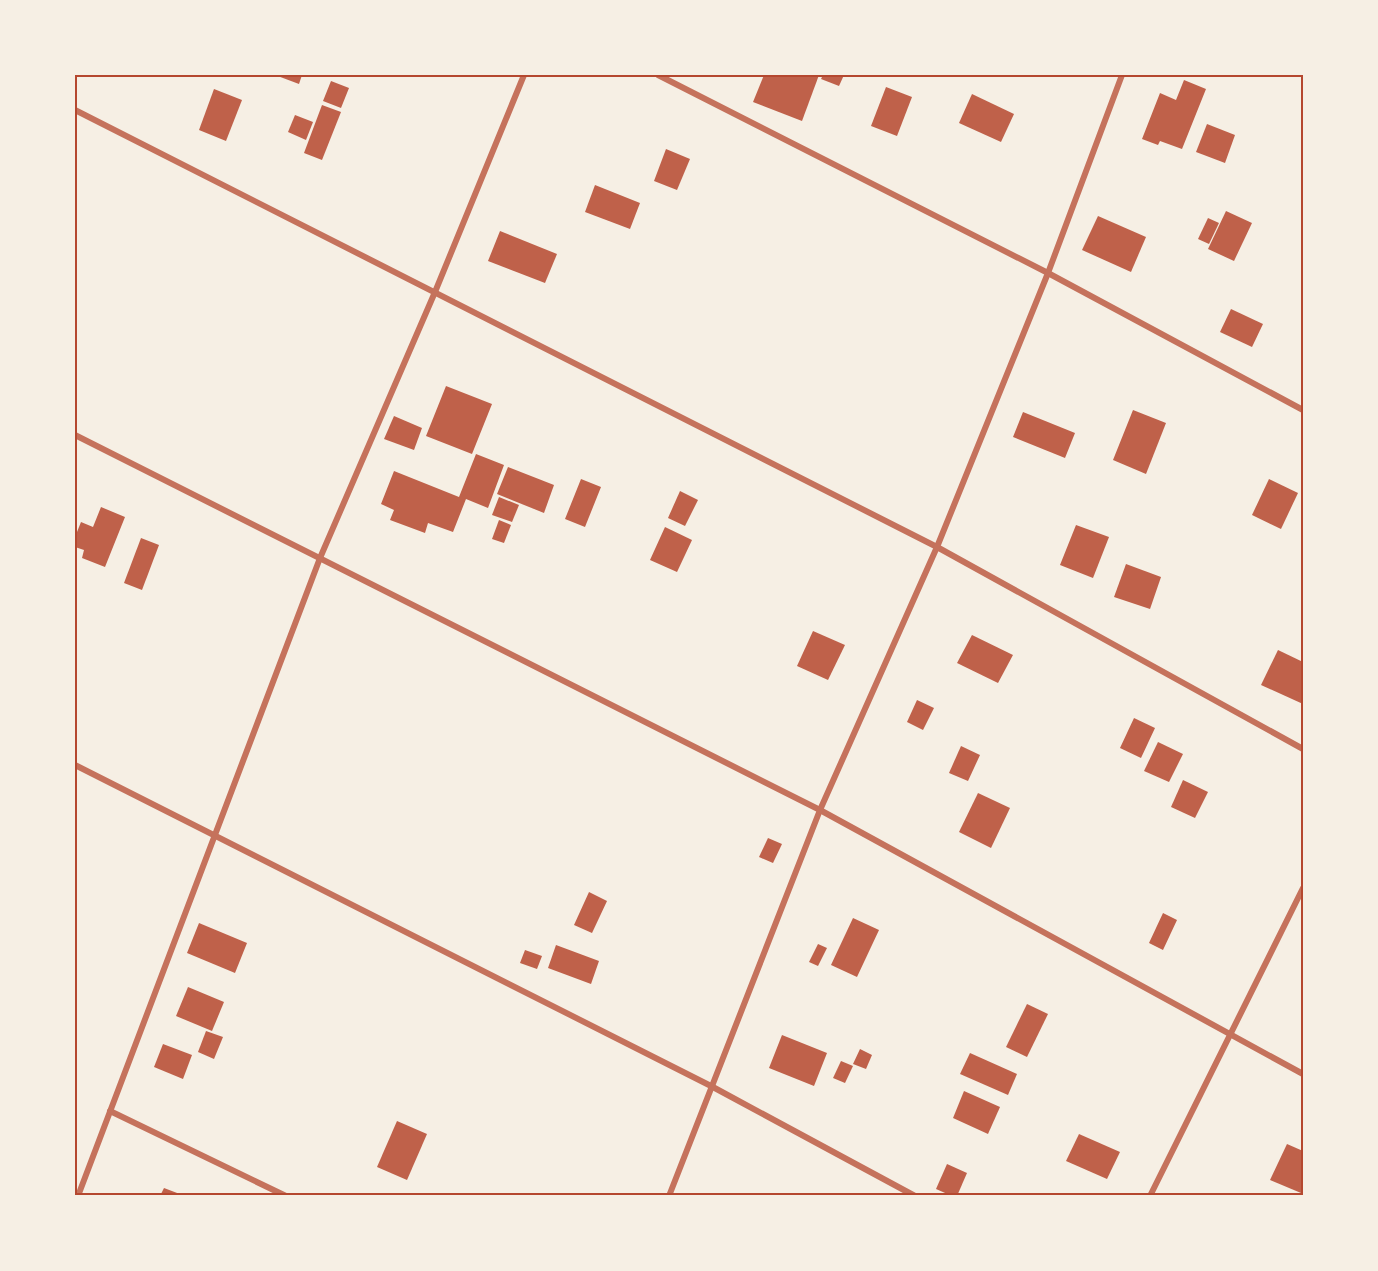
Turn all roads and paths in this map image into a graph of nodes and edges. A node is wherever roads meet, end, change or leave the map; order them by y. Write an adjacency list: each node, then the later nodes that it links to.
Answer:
1 (524, 75): 6 (street)
2 (658, 75): 5 (street)
3 (1122, 75): 5 (street)
4 (75, 110): 6 (street)
5 (1048, 273): 7 (street); 9 (street)
6 (435, 292): 9 (street); 10 (street)
7 (1303, 410)
8 (75, 435): 10 (street)
9 (937, 547): 11 (street); 13 (street)
10 (320, 558): 13 (street); 14 (street)
11 (1303, 749)
12 (75, 765): 14 (street)
13 (820, 810): 16 (street); 18 (street)
14 (213, 835): 18 (street); 19 (street)
15 (1303, 888): 16 (street)
16 (1230, 1034): 17 (street); 24 (street)
17 (1303, 1074)
18 (711, 1086): 22 (street); 23 (street)
19 (110, 1111): 20 (street); 21 (street)
20 (78, 1196)
21 (286, 1196)
22 (669, 1196)
23 (915, 1196)
24 (1150, 1196)

